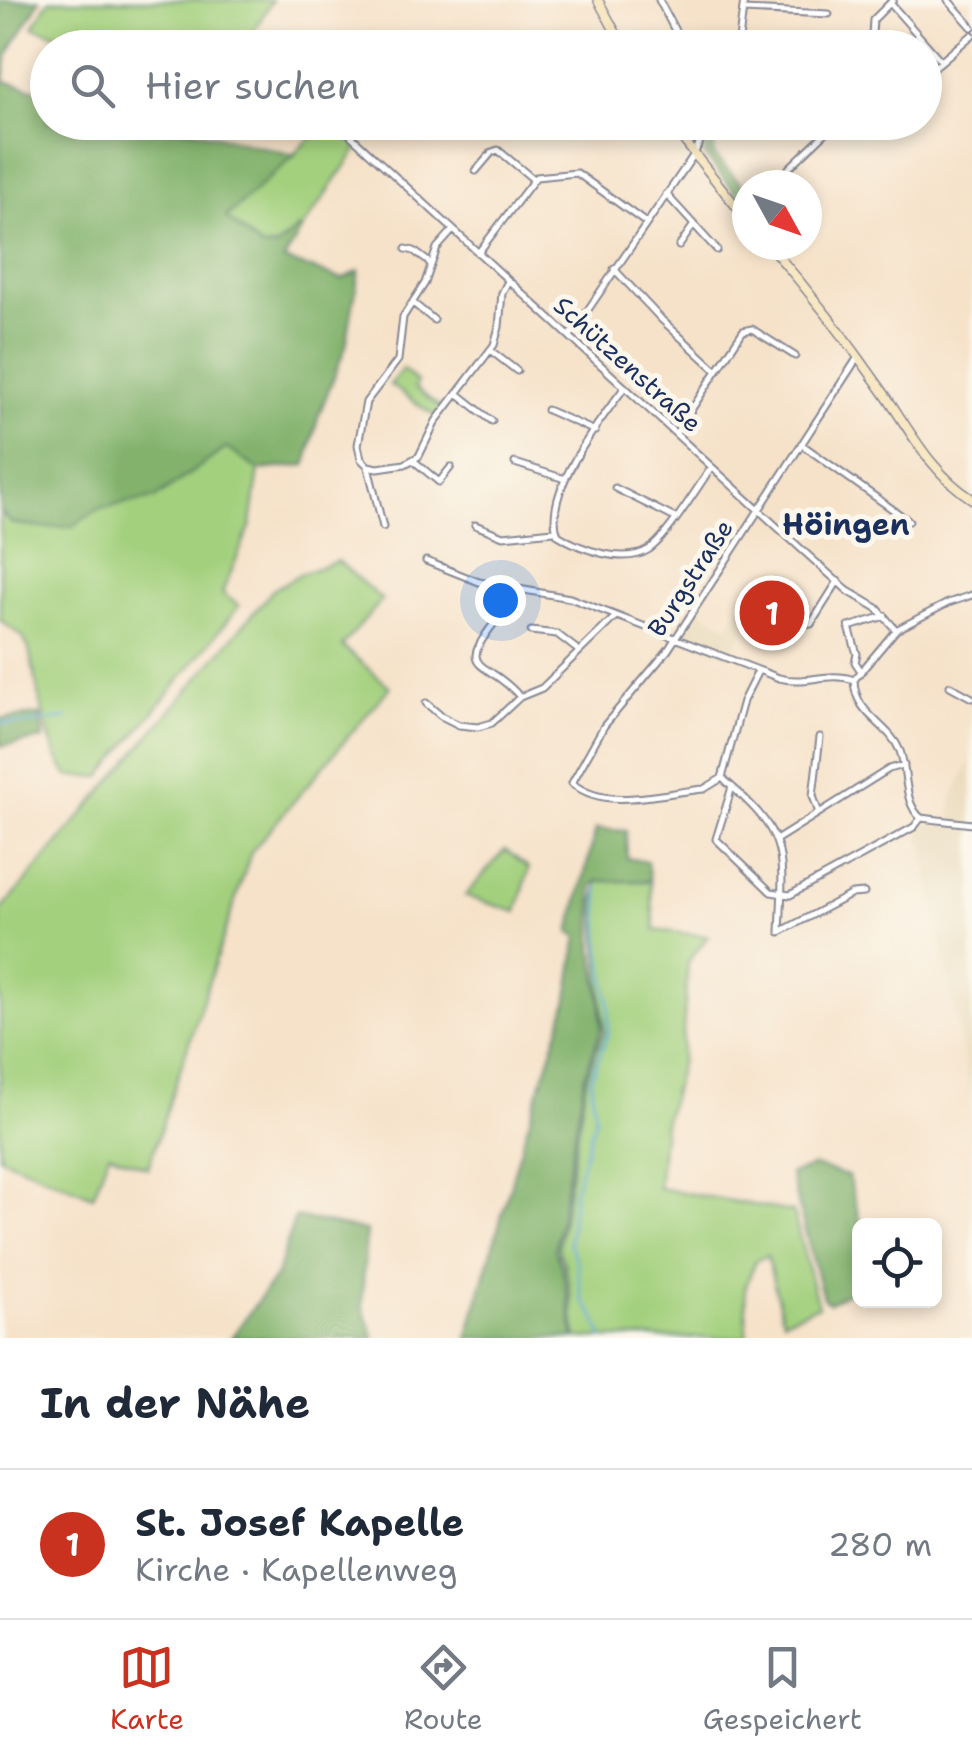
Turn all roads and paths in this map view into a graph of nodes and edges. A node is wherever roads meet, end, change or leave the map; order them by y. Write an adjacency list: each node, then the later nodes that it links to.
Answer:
1 (598, 0): 10 (main road)
2 (659, 0): 11 (street)
3 (744, 0): 7 (street)
4 (783, 0): 8 (street)
5 (948, 0): 15 (street)
6 (892, 2): 13 (street); 14 (street)
7 (743, 10): 8 (street); 12 (street)
8 (783, 11): 9 (street)
9 (829, 14)
10 (614, 30)
11 (675, 30)
12 (740, 30)
13 (872, 30)
14 (915, 30)
15 (972, 31): 16 (street)
16 (942, 59)
17 (356, 140): 29 (street, Schützenstraße)
18 (682, 140): 21 (main road)
19 (701, 140): 21 (street)
20 (818, 140): 22 (street)
21 (693, 156): 25 (street); 26 (main road)
22 (787, 170)
23 (476, 171): 24 (street)
24 (534, 179): 27 (street); 33 (street)
25 (666, 194): 27 (street); 28 (street)
26 (732, 202)
27 (646, 223): 36 (street)
28 (693, 226): 30 (street); 32 (street)
29 (453, 230): 33 (street, Schützenstraße); 35 (street)
30 (679, 246)
31 (406, 249): 35 (street)
32 (717, 250)
33 (478, 253): 37 (street, Schützenstraße)
34 (781, 260): 43 (main road)
35 (430, 264): 38 (street)
36 (614, 269): 40 (street); 44 (street)
37 (508, 281): 40 (street, Schützenstraße); 41 (street)
38 (413, 302): 39 (street); 55 (street)
39 (434, 320)
40 (570, 336): 46 (street, Schützenstraße)
41 (490, 350): 45 (street); 47 (street)
42 (795, 356): 44 (street)
43 (858, 357): 52 (street, Burgstraße); 60 (main road)
44 (716, 370): 51 (street)
45 (517, 372)
46 (625, 387): 50 (street); 51 (street, Schützenstraße)
47 (458, 393): 49 (street); 53 (street)
48 (547, 410): 50 (street)
49 (492, 421)
50 (595, 431): 58 (street)
51 (676, 433): 57 (street, Schützenstraße)
52 (801, 444): 61 (street, Burgstraße); 63 (street)
53 (414, 461): 55 (street); 56 (street)
54 (515, 463): 58 (street)
55 (368, 466): 65 (street)
56 (451, 467)
57 (712, 467): 61 (street, Schützenstraße); 62 (street)
58 (565, 479): 66 (street)
59 (615, 488): 62 (street)
60 (972, 499)
61 (758, 510): 68 (street, Schützenstraße); 76 (street, Burgstraße)
62 (674, 518): 66 (street)
63 (910, 521)
64 (475, 524): 66 (street)
65 (383, 527)
66 (555, 531)
67 (426, 561): 71 (street)
68 (838, 582): 72 (street, Schützenstraße); 73 (street)
69 (972, 596): 74 (street)
70 (500, 616): 82 (street)
71 (616, 616): 76 (street); 77 (street)
72 (885, 616): 74 (street, Schützenstraße); 79 (street)
73 (811, 624)
74 (896, 630): 79 (street)
75 (531, 631): 77 (street)
76 (676, 638): 78 (street); 87 (street, Burgstraße)
77 (579, 651): 82 (street)
78 (758, 671): 80 (street); 87 (street)
79 (861, 671): 80 (street)
80 (854, 680): 86 (street)
81 (950, 686): 83 (street)
82 (520, 697): 84 (street)
83 (972, 698)
84 (426, 703)
85 (820, 737): 89 (street)
86 (904, 764): 89 (street); 90 (street)
87 (722, 778): 88 (street)
88 (732, 786): 92 (street); 94 (street)
89 (819, 813): 92 (street)
90 (921, 818): 91 (street); 94 (street)
91 (972, 824)
92 (776, 840): 94 (street)
93 (864, 892): 94 (street)
94 (782, 895)

